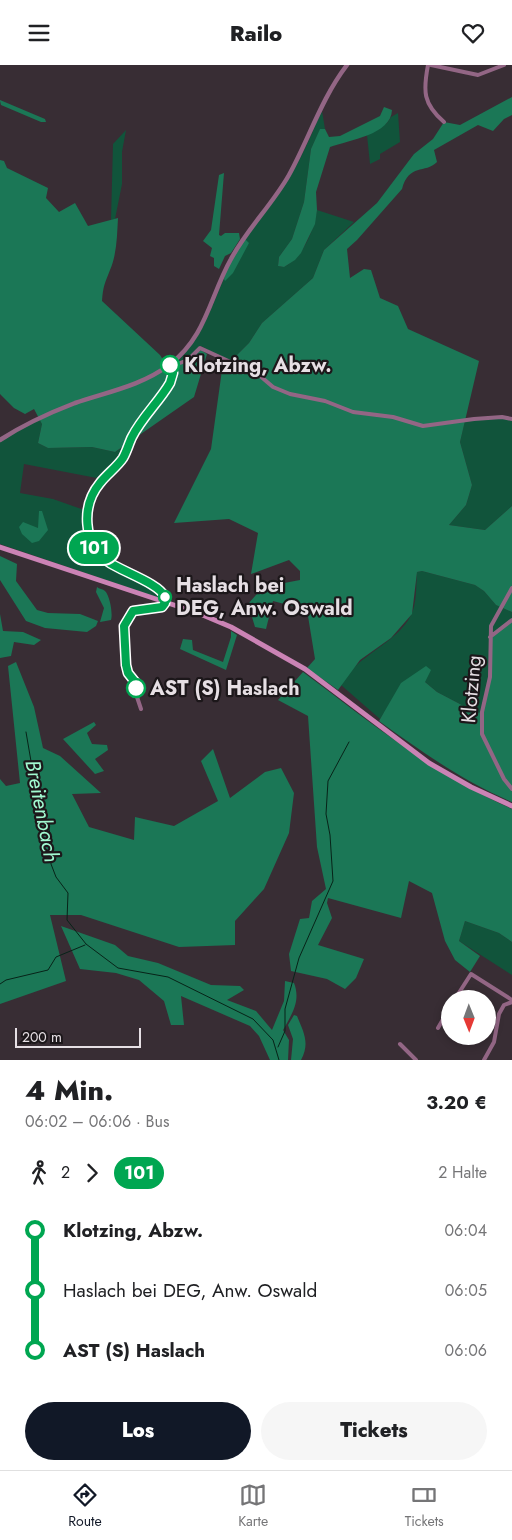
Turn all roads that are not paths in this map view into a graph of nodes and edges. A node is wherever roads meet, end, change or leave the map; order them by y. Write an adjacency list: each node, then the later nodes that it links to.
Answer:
1 (346, 65): 5 (street)
2 (430, 65): 3 (street); 4 (street)
3 (504, 65)
4 (444, 122)
5 (171, 366): 6 (street); 7 (street); 10 (street)
6 (512, 419)
7 (0, 439)
8 (0, 547): 10 (main road)
9 (512, 588): 12 (street, Klotzing)
10 (165, 603): 13 (street); 15 (main road)
11 (512, 620): 12 (street)
12 (490, 637): 14 (street, Klotzing)
13 (141, 709)
14 (512, 789)
15 (512, 805)
16 (461, 990): 17 (street)
17 (496, 990)
18 (496, 990): 19 (street)
19 (512, 1001): 24 (street)
20 (441, 1023): 21 (street)
21 (438, 1028)
22 (400, 1044): 23 (street)
23 (416, 1060)
24 (484, 1060)

